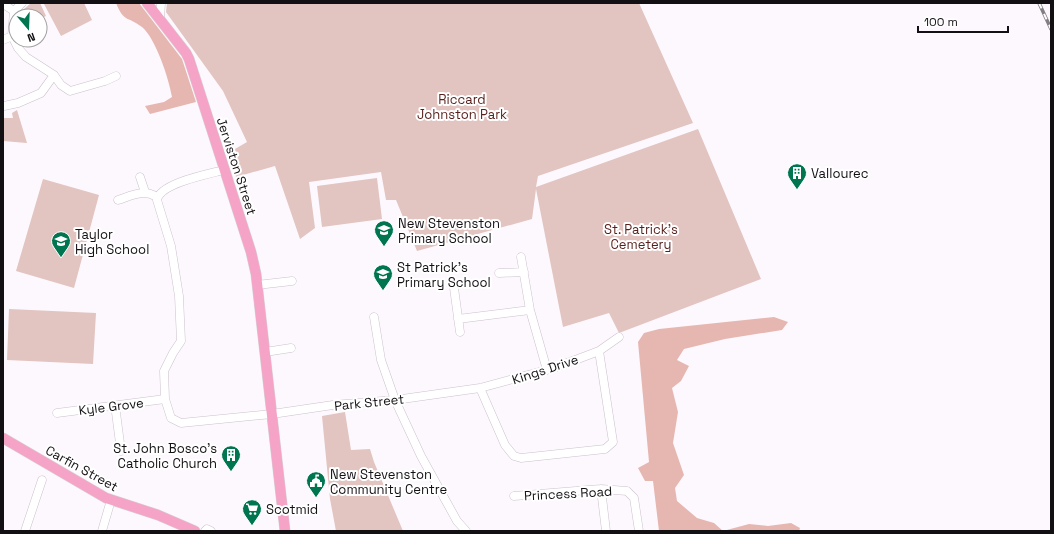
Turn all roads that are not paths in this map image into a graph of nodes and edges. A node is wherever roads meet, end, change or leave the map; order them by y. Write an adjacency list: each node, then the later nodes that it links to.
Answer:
1 (147, 3): 3 (main road, Jerviston Street)
2 (161, 3): 3 (street)
3 (160, 19): 8 (main road, Jerviston Street)
4 (18, 48): 5 (street)
5 (54, 75): 6 (street); 7 (street)
6 (116, 76)
7 (4, 106)
8 (224, 170): 11 (street); 17 (main road, Jerviston Street)
9 (140, 177): 10 (street)
10 (144, 192): 11 (street); 12 (street)
11 (157, 197): 30 (street)
12 (118, 200)
13 (521, 257): 14 (street)
14 (524, 272): 15 (street); 19 (street)
15 (499, 273)
16 (292, 281): 17 (street)
17 (257, 285): 26 (main road, Jerviston Street)
18 (454, 288): 21 (street)
19 (530, 310): 21 (street); 27 (street)
20 (374, 317): 31 (street)
21 (458, 319): 22 (street)
22 (460, 332)
23 (619, 337): 25 (street, Kings Drive)
24 (291, 348): 26 (street)
25 (599, 351): 27 (street, Kings Drive); 28 (street)
26 (265, 352): 34 (main road, Jerviston Street)
27 (547, 370): 28 (street, Kings Drive)
28 (480, 388): 29 (street, Kings Drive)
29 (466, 390): 31 (street, Park Street)
30 (165, 399): 32 (street, Kyle Grove); 34 (street, Park Street)
31 (395, 400): 34 (street, Park Street); 47 (street)
32 (115, 405): 33 (street, Kyle Grove); 36 (street)
33 (57, 413)
34 (272, 414): 46 (main road, Jerviston Street)
35 (3, 438): 40 (main road, Carfin Street)
36 (121, 451)
37 (42, 480): 41 (street)
38 (601, 488): 39 (street, Princess Road); 48 (street); 49 (street, Princess Road)
39 (514, 496)
40 (111, 500): 42 (street); 43 (main road, Carfin Street)
41 (25, 531)
42 (102, 531)
43 (195, 531)
44 (205, 531): 45 (street)
45 (211, 531)
46 (285, 531)
47 (466, 531)
48 (606, 531)
49 (639, 531)

